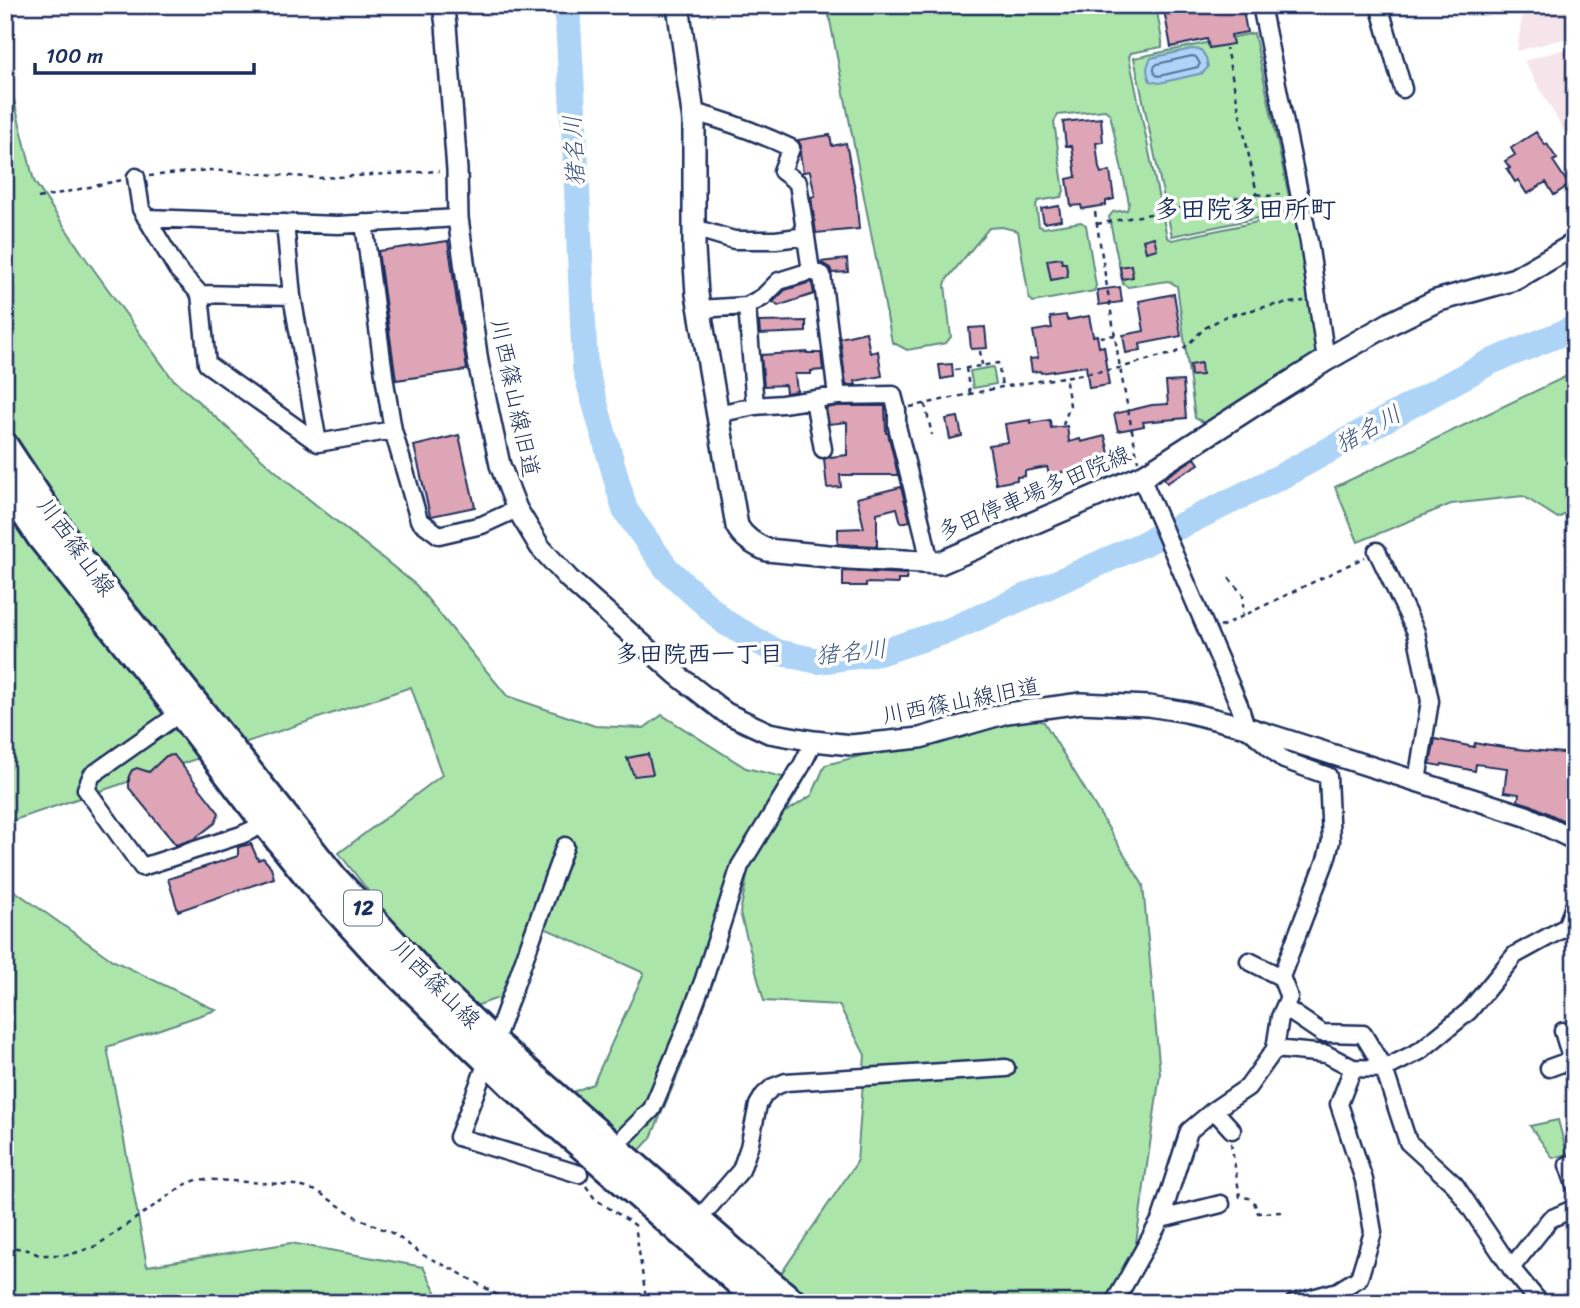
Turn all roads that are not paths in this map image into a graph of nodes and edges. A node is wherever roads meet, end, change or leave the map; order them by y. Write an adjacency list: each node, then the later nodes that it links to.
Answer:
1 (443, 5): 9 (street, 川西篠山線旧道)
2 (678, 5): 6 (main road, 多田停車場多田院線)
3 (1261, 5): 20 (street)
4 (1379, 5): 5 (street)
5 (1403, 89)
6 (693, 112): 12 (main road, 多田停車場多田院線); 13 (street)
7 (136, 177): 8 (street)
8 (146, 218): 10 (street); 16 (street)
9 (458, 218): 11 (street); 31 (street, 川西篠山線旧道)
10 (285, 223): 11 (street); 17 (street)
11 (364, 223): 25 (street)
12 (694, 228): 13 (street); 19 (main road, 多田停車場多田院線)
13 (806, 236): 15 (street)
14 (1575, 244): 20 (main road, 多田停車場多田院線)
15 (811, 271): 18 (street); 21 (street)
16 (200, 294): 17 (street); 26 (street)
17 (292, 296): 26 (street)
18 (747, 306): 19 (street); 23 (street)
19 (699, 309): 24 (main road, 多田停車場多田院線)
20 (1326, 360): 30 (main road, 多田停車場多田院線)
21 (837, 396): 22 (street); 33 (street)
22 (814, 400): 23 (street); 28 (street)
23 (755, 406): 24 (street)
24 (717, 414): 33 (main road, 多田停車場多田院線)
25 (393, 430): 26 (street); 31 (street)
26 (318, 443)
27 (5, 445): 47 (main road, 川西篠山線 / 12)
28 (823, 449)
29 (5, 485): 34 (main road, 川西篠山線 / 12)
30 (1144, 485): 33 (main road, 多田停車場多田院線); 35 (street)
31 (517, 509): 36 (street, 川西篠山線旧道)
32 (1377, 551): 37 (street)
33 (930, 563)
34 (180, 713): 38 (main road, 川西篠山線 / 12); 38 (street)
35 (1246, 727): 36 (street, 川西篠山線旧道); 37 (street, 川西篠山線旧道); 43 (street)
36 (814, 741): 55 (street)
37 (1417, 780): 39 (street, 川西篠山線旧道)
38 (265, 824): 47 (main road, 川西篠山線 / 12)
39 (1575, 840)
40 (565, 846): 47 (street)
41 (1575, 904): 52 (street)
42 (1250, 961): 43 (street)
43 (1281, 977): 44 (street)
44 (1285, 1008): 46 (street); 52 (street)
45 (1563, 1031): 48 (street)
46 (1275, 1049): 50 (street); 53 (street)
47 (492, 1053): 57 (street); 62 (main road, 川西篠山線 / 12); 64 (main road, 川西篠山線 / 12)
48 (1573, 1065): 51 (street)
49 (1006, 1068): 62 (street)
50 (1353, 1068): 52 (street); 67 (street)
51 (1549, 1068)
52 (1384, 1069): 63 (street)
53 (1214, 1110): 54 (street); 61 (street)
54 (1232, 1130)
55 (626, 1135)
56 (1575, 1163): 58 (street)
57 (579, 1174)
58 (1575, 1185)
59 (1221, 1204): 61 (street)
60 (1575, 1208): 63 (street)
61 (1161, 1219): 66 (street)
62 (698, 1220): 65 (main road, 川西篠山線 / 12)
63 (1511, 1268): 68 (street)
64 (761, 1303)
65 (795, 1303)
66 (1114, 1303)
67 (1294, 1303)
68 (1540, 1303)

